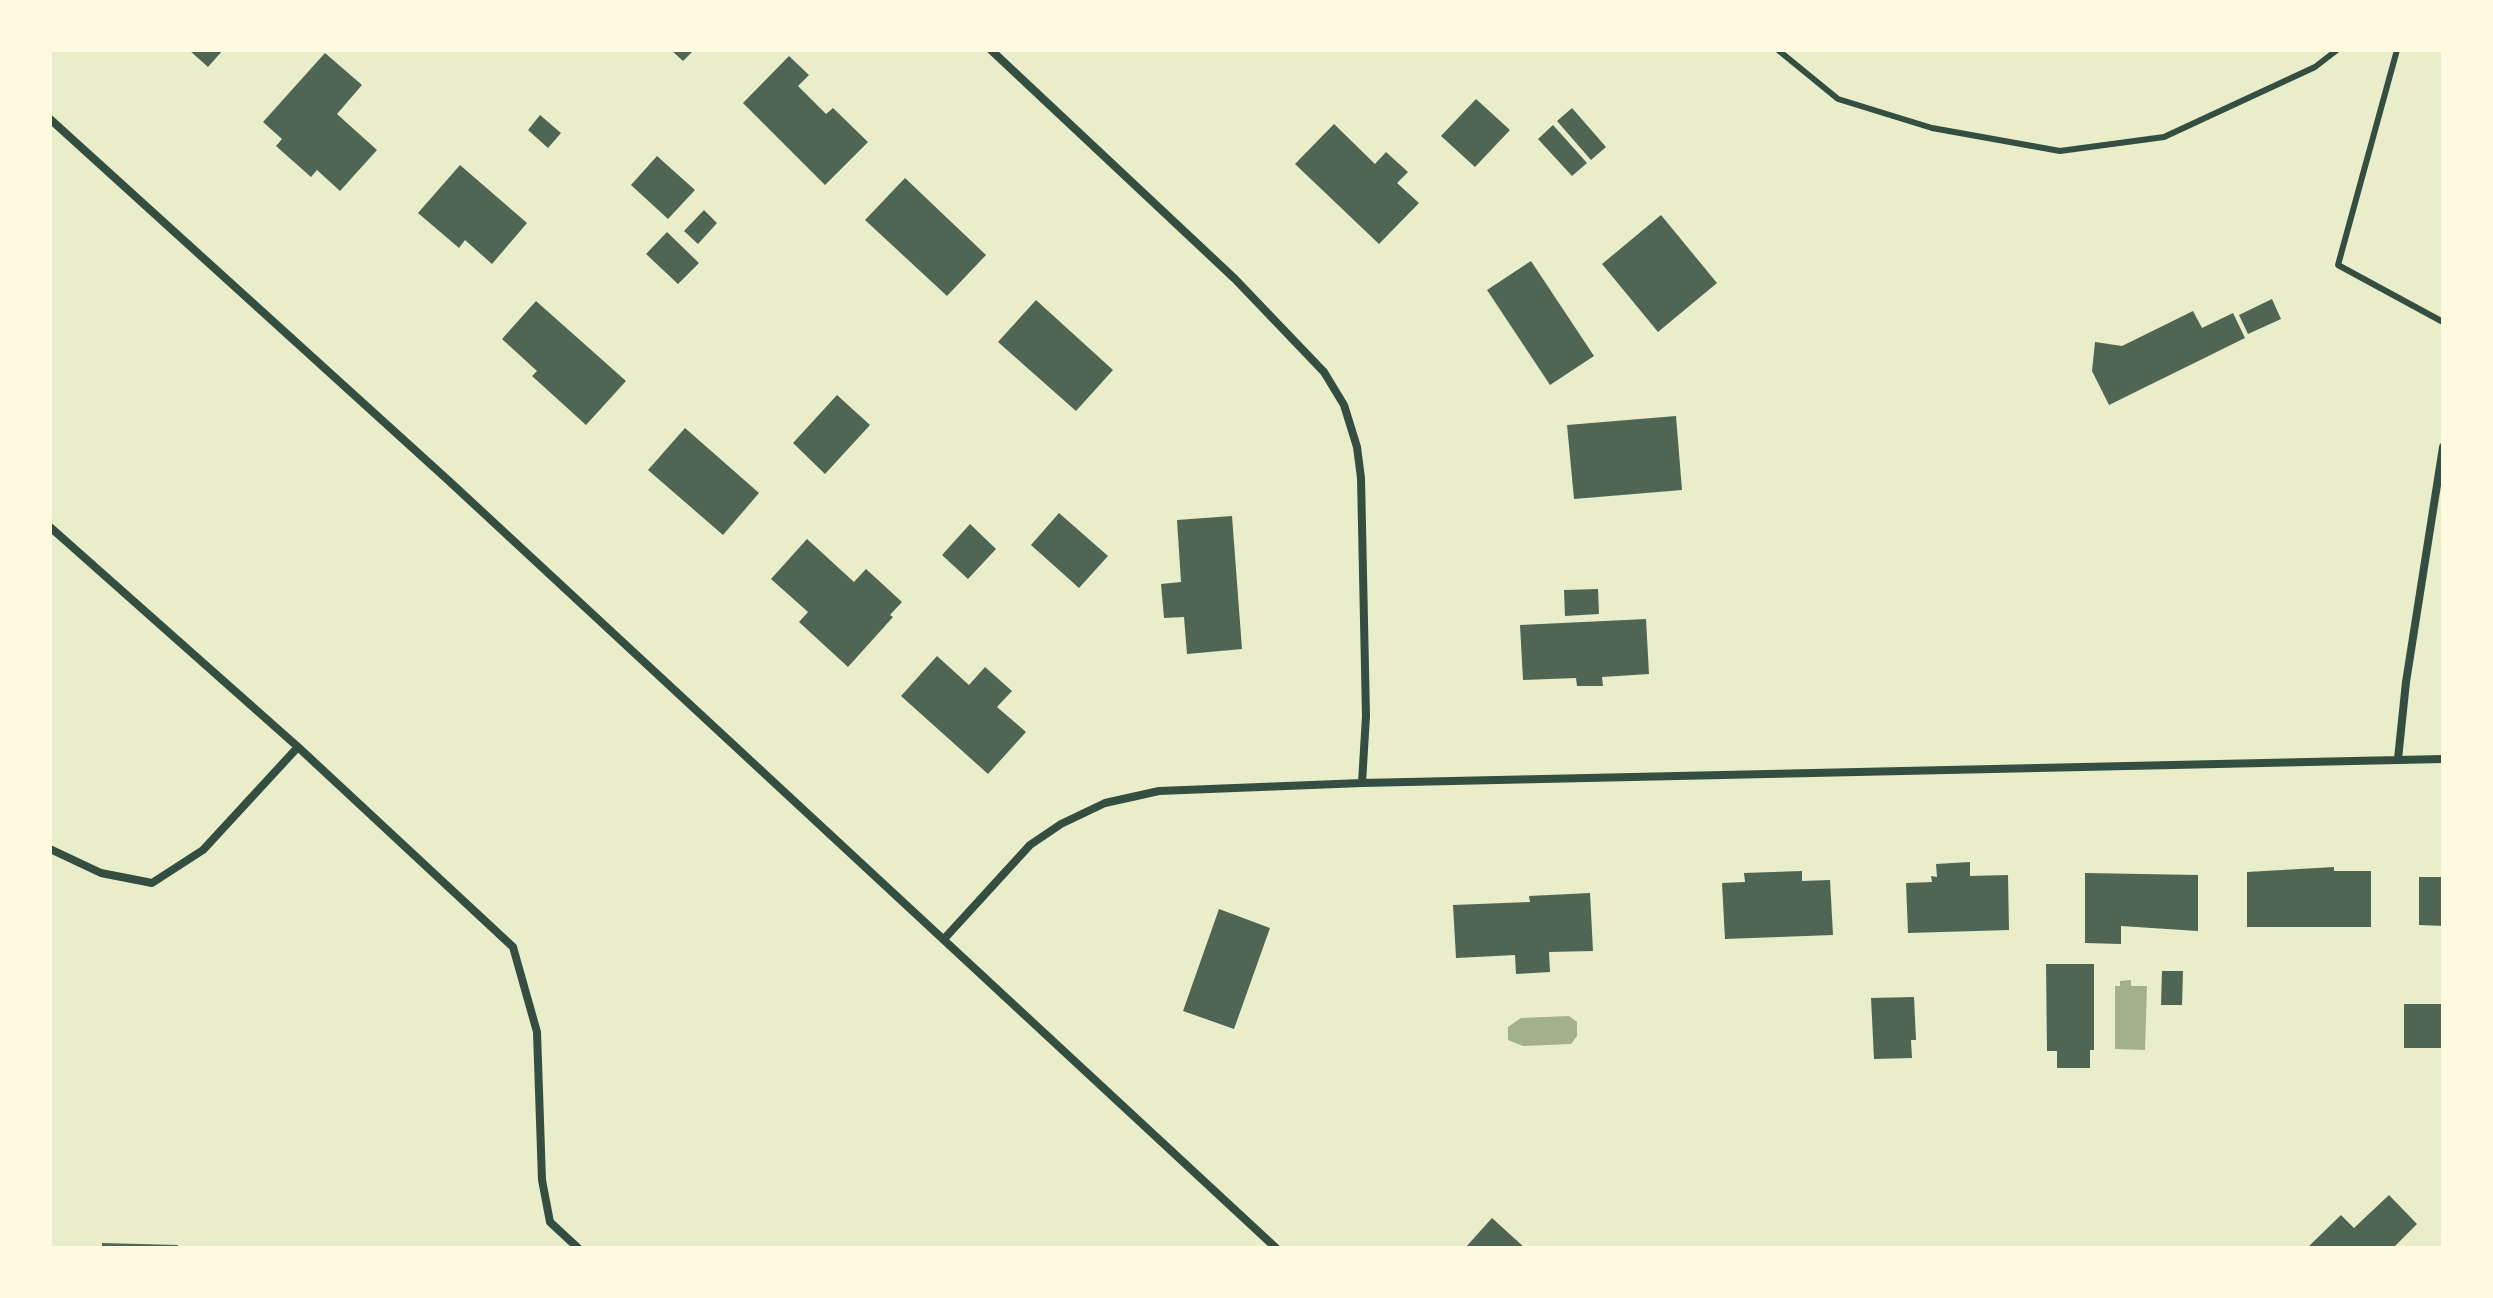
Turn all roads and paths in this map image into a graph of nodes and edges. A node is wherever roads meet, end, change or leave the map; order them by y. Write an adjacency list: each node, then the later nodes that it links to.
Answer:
1 (991, 50): 12 (street)
2 (1778, 50): 3 (lane)
3 (2337, 50)
4 (2397, 50): 6 (lane)
5 (50, 119): 14 (street)
6 (2443, 322)
7 (2443, 447): 10 (street)
8 (50, 527): 9 (street)
9 (298, 747): 13 (street); 15 (street)
10 (2398, 759): 11 (street); 12 (street)
11 (2443, 759)
12 (1362, 783): 14 (street)
13 (50, 849)
14 (944, 939): 16 (street)
15 (578, 1248)
16 (1276, 1248)

